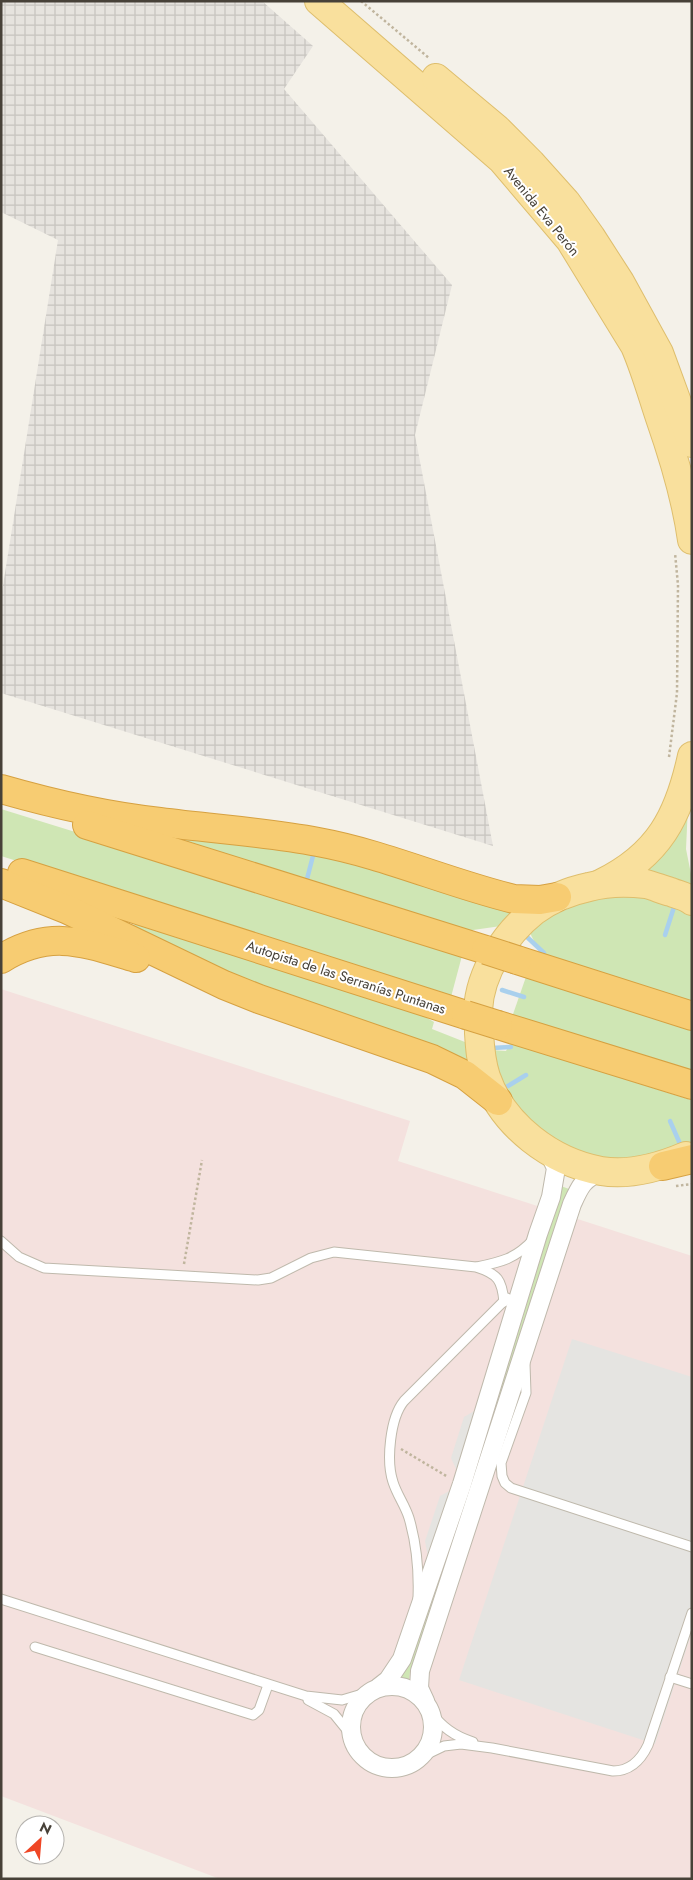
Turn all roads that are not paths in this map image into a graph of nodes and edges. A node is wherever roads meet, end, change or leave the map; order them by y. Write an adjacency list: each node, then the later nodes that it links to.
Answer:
1 (319, 1): 4 (main road, Avenida Eva Perón)
2 (346, 1): 3 (main road, Avenida Eva Perón)
3 (692, 443)
4 (683, 542)
5 (680, 758): 10 (main road)
6 (1, 789): 11 (highway)
7 (1, 798): 15 (highway, bridge)
8 (1, 866): 16 (highway, Autopista de las Serranías Puntanas, bridge)
9 (1, 883): 14 (highway)
10 (602, 884): 11 (main road); 12 (main road)
11 (557, 898): 17 (main road)
12 (692, 901)
13 (1, 959): 14 (highway)
14 (224, 985): 17 (highway)
15 (692, 1016)
16 (692, 1085)
17 (498, 1101): 18 (main road)
18 (548, 1151): 22 (main road); 23 (street)
19 (692, 1154): 21 (main road)
20 (692, 1158): 21 (highway)
21 (663, 1166): 22 (main road)
22 (602, 1171): 28 (street)
23 (538, 1234): 25 (lane); 26 (street)
24 (1, 1240): 25 (lane)
25 (476, 1267): 27 (lane)
26 (524, 1280): 27 (lane); 32 (street)
27 (504, 1302): 32 (lane)
28 (524, 1353): 29 (lane); 39 (street)
29 (692, 1547)
30 (1, 1599): 36 (lane)
31 (692, 1613): 34 (lane)
32 (417, 1617): 37 (street)
33 (35, 1647): 36 (lane)
34 (670, 1677): 35 (lane); 41 (lane)
35 (692, 1684)
36 (268, 1685): 38 (lane)
37 (374, 1689): 38 (lane); 39 (street); 40 (street)
38 (285, 1690): 40 (lane)
39 (427, 1706): 41 (lane); 42 (street)
40 (351, 1735): 42 (street)
41 (492, 1748): 42 (lane)
42 (419, 1758)

